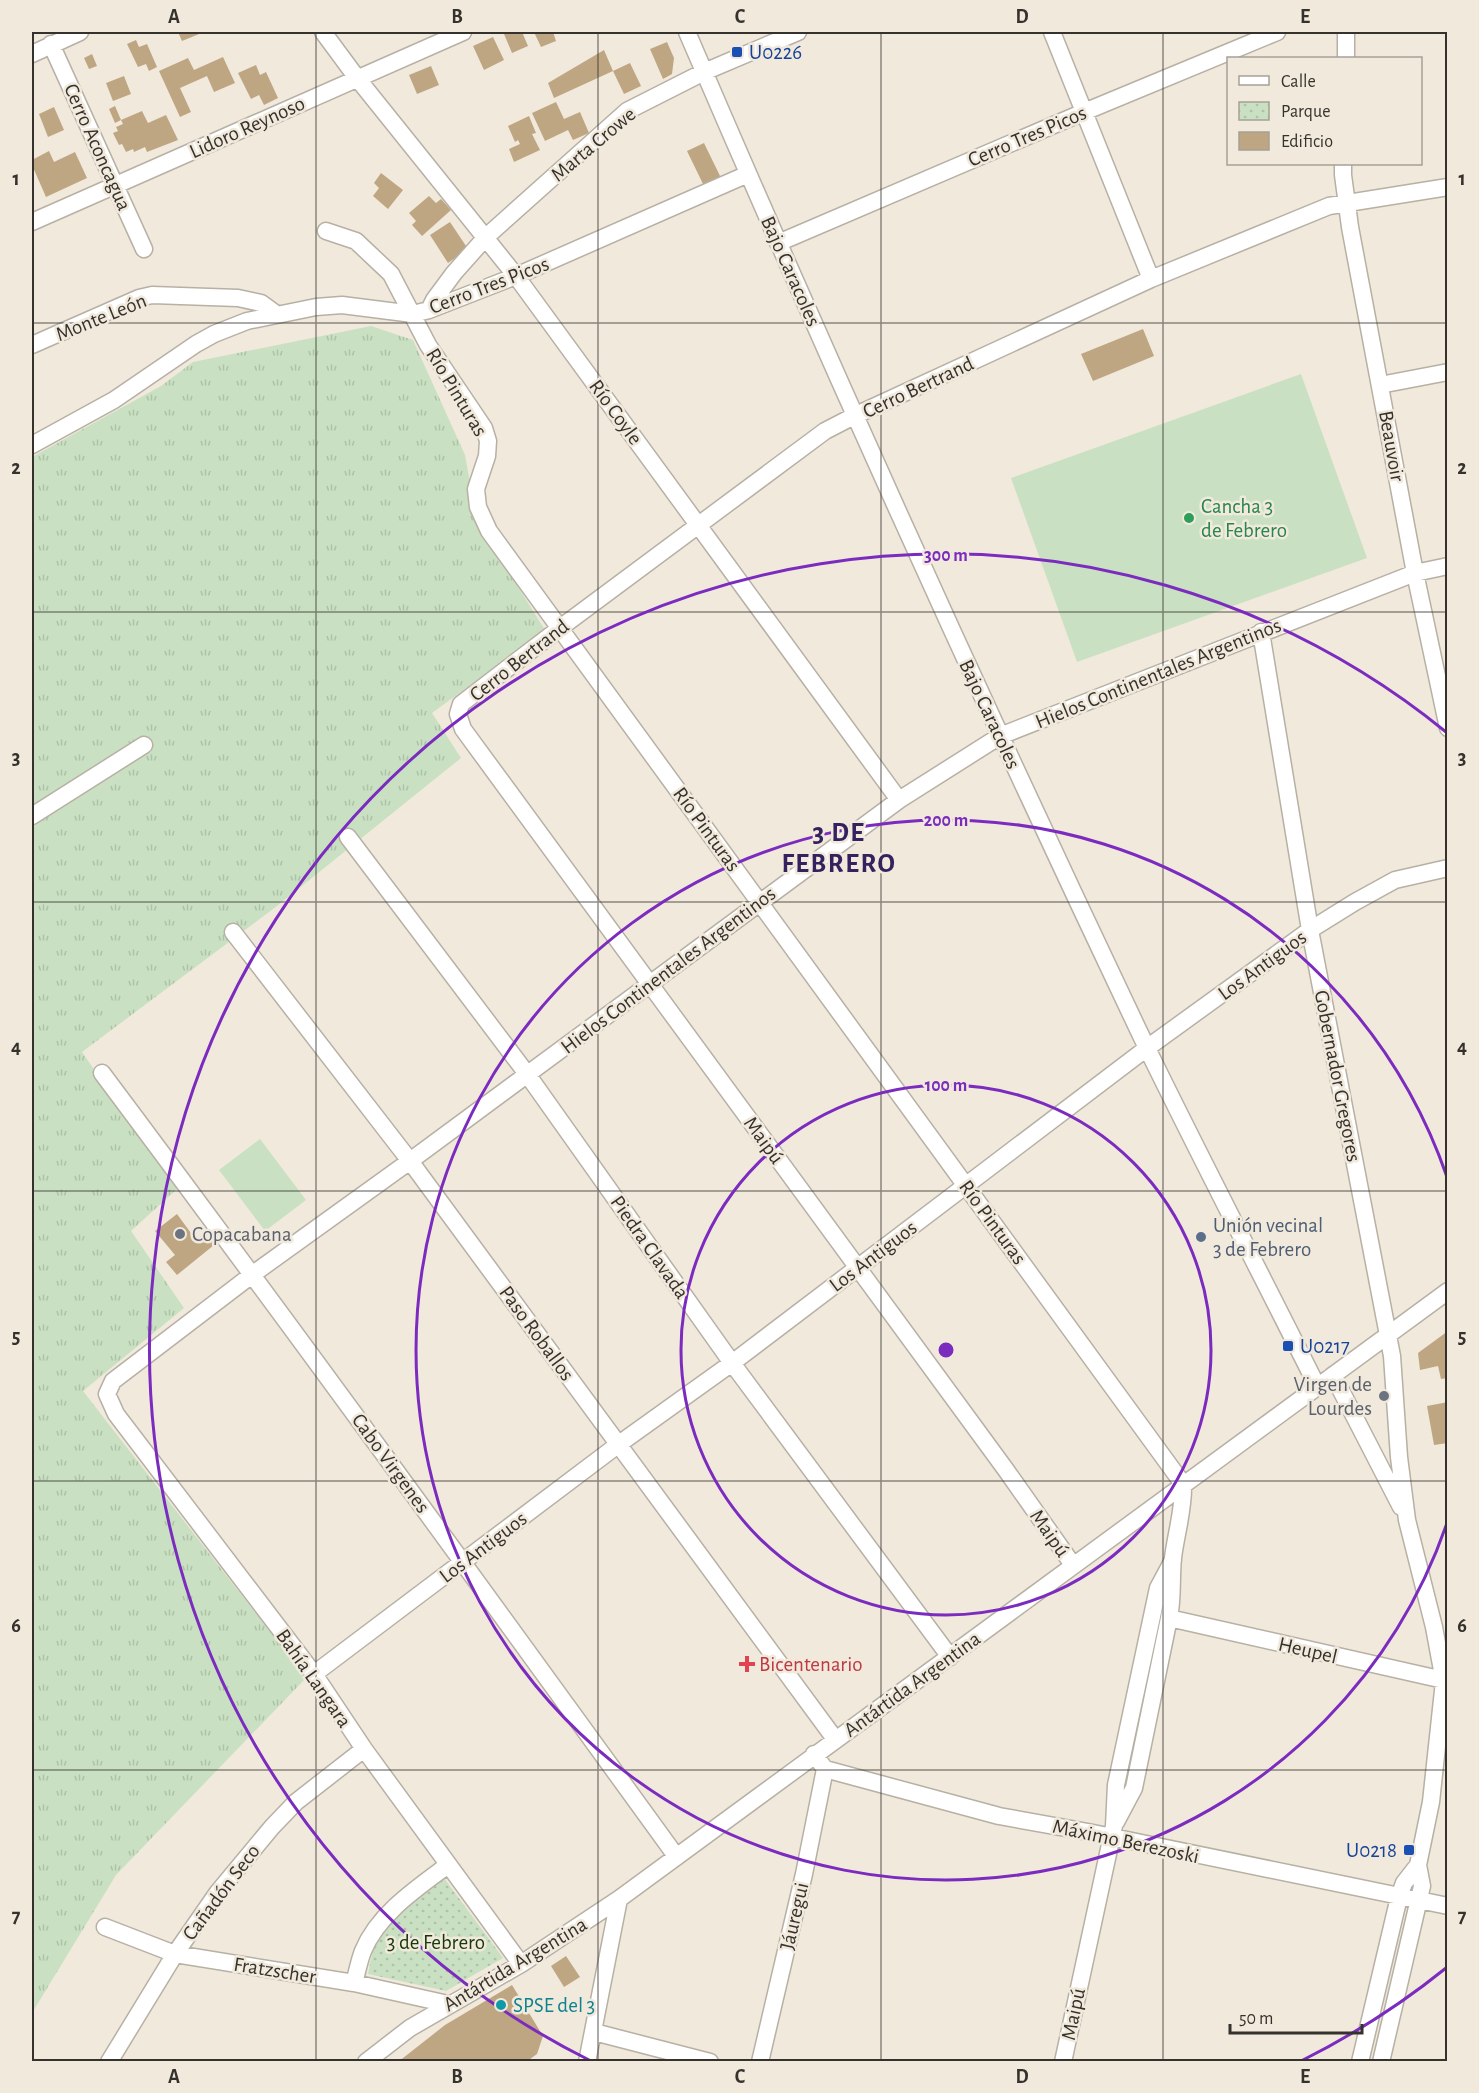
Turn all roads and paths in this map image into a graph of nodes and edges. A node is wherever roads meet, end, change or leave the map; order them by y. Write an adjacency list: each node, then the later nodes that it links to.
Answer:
1 (80, 32): 9 (street)
2 (323, 32): 13 (street, Río Coyle)
3 (463, 32): 13 (street, Lidoro Reynoso)
4 (687, 32): 12 (street, Bajo Caracoles)
5 (798, 32): 12 (street, Marta Crowe)
6 (1052, 32): 14 (street)
7 (1277, 32): 14 (street, Cerro Tres Picos)
8 (1346, 32): 11 (street)
9 (51, 45): 10 (street); 17 (street, Cerro Aconcagua)
10 (32, 54)
11 (1346, 57)
12 (704, 72): 16 (street, Bajo Caracoles); 22 (street, Marta Crowe)
13 (357, 78): 17 (street, Lidoro Reynoso); 22 (street, Río Coyle)
14 (1084, 112): 23 (street, Cerro Tres Picos); 26 (street)
15 (1343, 165): 19 (street, Beauvoir)
16 (748, 174): 23 (street, Bajo Caracoles); 25 (street, Cerro Tres Picos)
17 (116, 184): 20 (street, Lidoro Reynoso); 24 (street, Cerro Aconcagua)
18 (1448, 187): 19 (street, Cerro Bertrand)
19 (1347, 202): 26 (street, Cerro Bertrand); 31 (street, Beauvoir)
20 (32, 222)
21 (326, 231): 27 (street, Río Pinturas)
22 (486, 237): 25 (street, Río Coyle); 27 (street, Marta Crowe)
23 (778, 243): 32 (street, Bajo Caracoles)
24 (144, 249)
25 (516, 276): 27 (street, Cerro Tres Picos); 34 (street, Río Coyle)
26 (1151, 279): 32 (street, Cerro Bertrand)
27 (421, 312): 28 (street, Cerro Tres Picos); 37 (street, Río Pinturas)
28 (276, 314): 29 (street, Monte León); 33 (street, Cerro Tres Picos)
29 (32, 345)
30 (1448, 372): 31 (street)
31 (1380, 385): 36 (street, Beauvoir)
32 (854, 416): 34 (street, Cerro Bertrand); 41 (street, Bajo Caracoles)
33 (32, 445)
34 (698, 524): 37 (street, Cerro Bertrand); 43 (street, Río Coyle)
35 (1448, 566): 36 (street, Hielos Continentales Argentinos)
36 (1415, 573): 38 (street, Hielos Continentales Argentinos); 40 (street, Beauvoir)
37 (560, 628): 39 (street, Cerro Bertrand); 47 (street, Río Pinturas)
38 (1261, 632): 41 (street, Hielos Continentales Argentinos); 48 (street, Gobernador Gregores)
39 (458, 714): 50 (street, Maipú)
40 (1448, 728)
41 (1000, 736): 43 (street, Hielos Continentales Argentinos); 51 (street, Bajo Caracoles)
42 (144, 745): 44 (street)
43 (899, 800): 47 (street, Hielos Continentales Argentinos)
44 (32, 816)
45 (348, 837): 53 (street, Piedra Clavada)
46 (1448, 868): 48 (street, Los Antiguos)
47 (760, 902): 50 (street, Hielos Continentales Argentinos); 55 (street, Río Pinturas)
48 (1310, 930): 51 (street, Los Antiguos); 59 (street, Gobernador Gregores)
49 (232, 932): 54 (street, Paso Roballos)
50 (650, 984): 53 (street, Hielos Continentales Argentinos); 56 (street, Maipú)
51 (1147, 1048): 55 (street, Los Antiguos); 62 (street, Bajo Caracoles)
52 (102, 1073): 57 (street, Cabo Virgenes)
53 (527, 1074): 54 (street, Hielos Continentales Argentinos); 60 (street, Piedra Clavada)
54 (410, 1161): 57 (street, Hielos Continentales Argentinos); 64 (street, Paso Roballos)
55 (966, 1185): 56 (street, Los Antiguos); 65 (street, Río Pinturas)
56 (858, 1268): 60 (street, Los Antiguos); 69 (street, Maipú)
57 (252, 1274): 63 (street, Hielos Continentales Argentinos); 68 (street, Cabo Virgenes)
58 (1448, 1292): 59 (street, Antártida Argentina)
59 (1388, 1334): 61 (street, Antártida Argentina); 66 (street, Gobernador Gregores)
60 (732, 1363): 64 (street, Los Antiguos); 71 (street, Piedra Clavada)
61 (1333, 1375): 62 (street, Antártida Argentina); 66 (street, Gobernador Gregores)
62 (1317, 1386): 65 (street, Antártida Argentina)
63 (107, 1394): 72 (street, Bahía Langara)
64 (619, 1444): 68 (street, Los Antiguos); 74 (street, Paso Roballos)
65 (1183, 1484): 67 (street, Maipú); 69 (street, Antártida Argentina)
66 (1407, 1520): 73 (street, Gobernador Gregores)
67 (1173, 1560): 70 (street, Maipú); 78 (street, Maipú)
68 (463, 1562): 72 (street, Los Antiguos); 79 (street, Cabo Virgenes)
69 (1073, 1564): 71 (street, Antártida Argentina)
70 (1169, 1618): 73 (street, Heupel); 78 (street, Maipú)
71 (950, 1657): 74 (street, Antártida Argentina)
72 (314, 1674): 75 (street, Bahía Langara)
73 (1446, 1681): 81 (street, Gobernador Gregores)
74 (835, 1739): 76 (street, Antártida Argentina)
75 (364, 1749): 80 (street, Bahía Langara); 87 (street, Cañadón Seco)
76 (814, 1755): 77 (street); 79 (street, Antártida Argentina)
77 (825, 1769): 78 (street, Máximo Berezoski); 96 (street, Jáuregui)
78 (1113, 1832): 82 (street, Máximo Berezoski); 97 (street, Maipú)
79 (675, 1857): 83 (street, Antártida Argentina)
80 (448, 1865): 88 (street, Bahía Langara); 89 (street)
81 (1418, 1865): 82 (street, Gobernador Gregores); 84 (street, Gobernador Gregores)
82 (1399, 1897): 84 (street, Máximo Berezoski); 98 (street, Gobernador Gregores)
83 (619, 1899): 88 (street, Antártida Argentina); 91 (street)
84 (1419, 1899): 85 (street, Máximo Berezoski); 99 (street, Gobernador Gregores)
85 (1448, 1906)
86 (105, 1927): 87 (street, Fratzscher)
87 (175, 1954): 89 (street, Fratzscher); 92 (street, Cañadón Seco)
88 (521, 1964): 90 (street, Antártida Argentina)
89 (354, 1983): 90 (street, Fratzscher)
90 (448, 2004): 93 (street, Antártida Argentina)
91 (594, 2032): 94 (street); 95 (street)
92 (109, 2061)
93 (366, 2061)
94 (587, 2061)
95 (710, 2061)
96 (760, 2061)
97 (1063, 2061)
98 (1360, 2061)
99 (1381, 2061)

